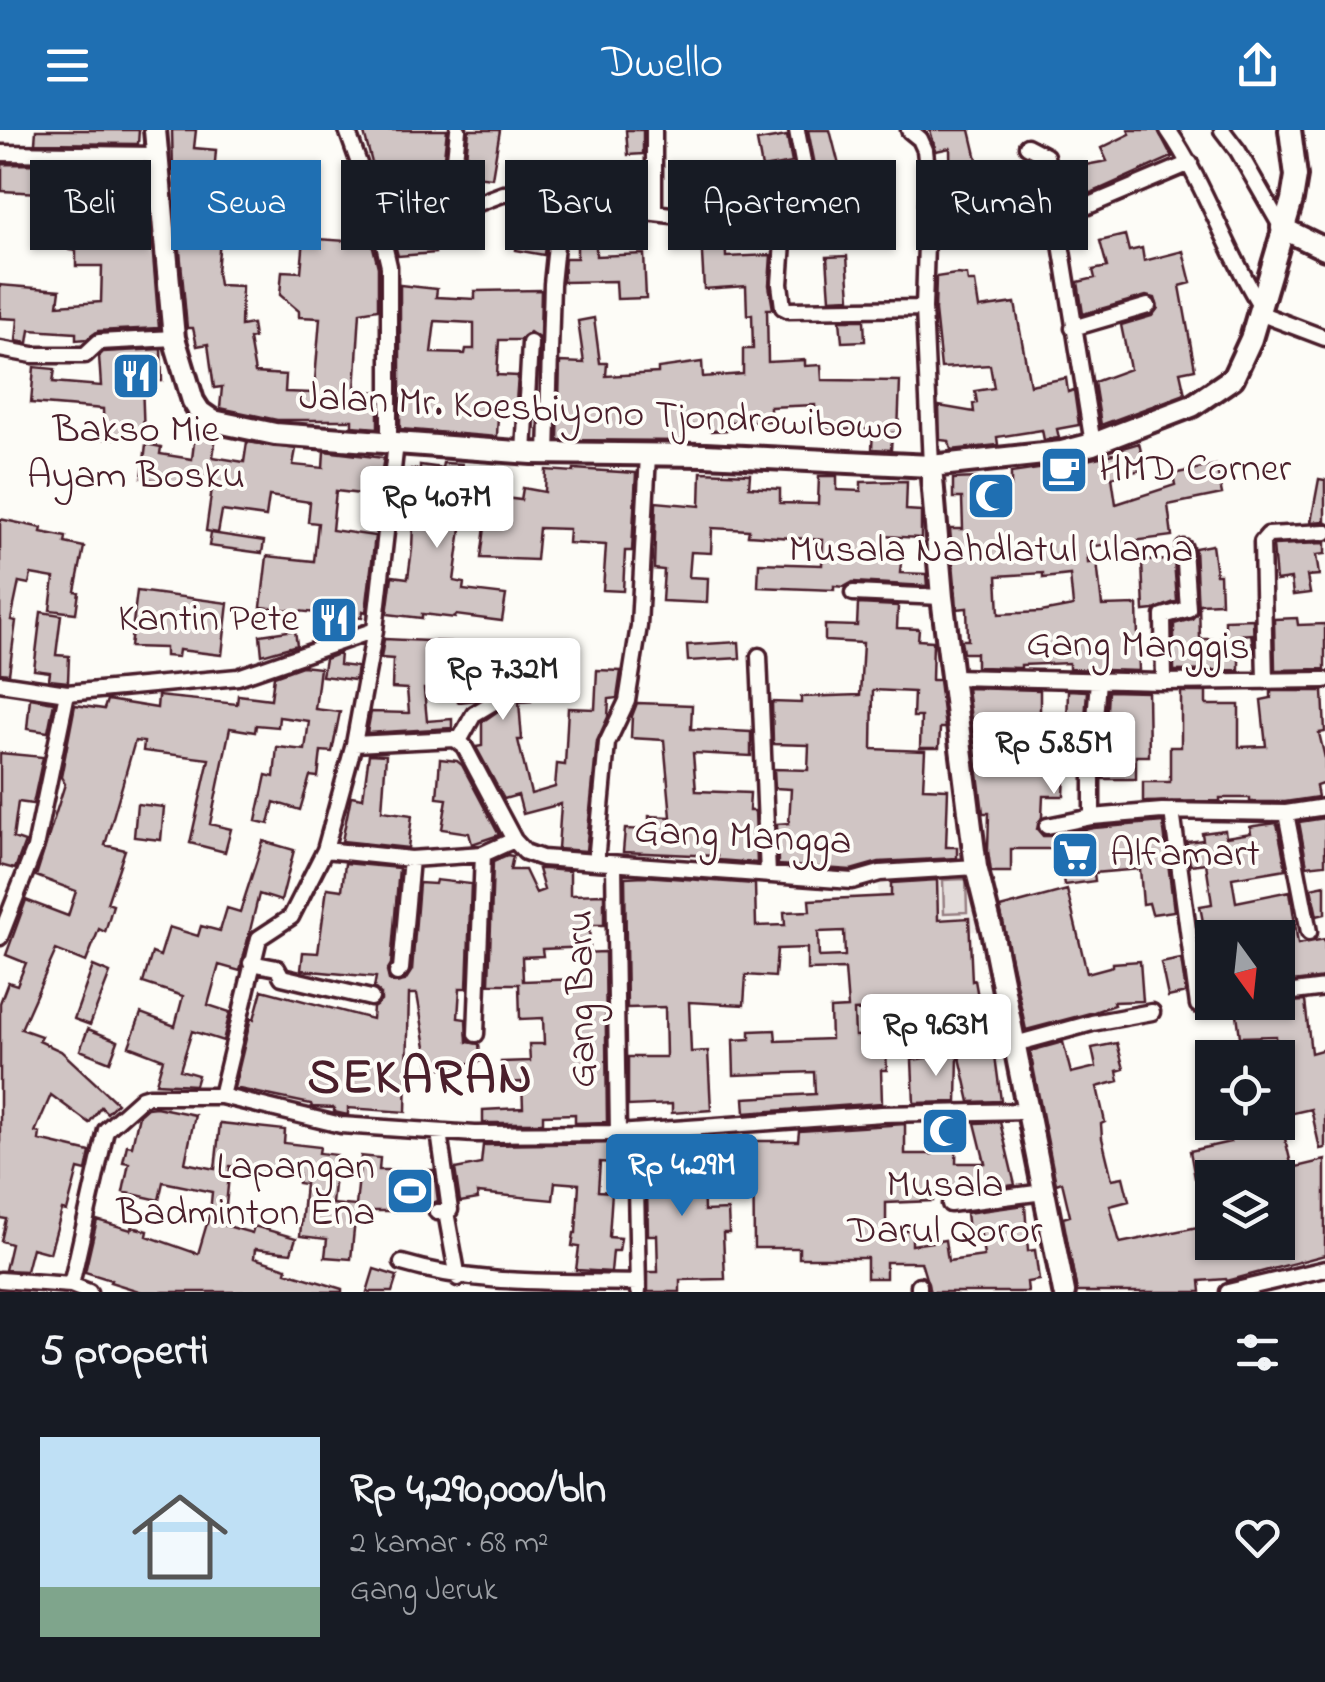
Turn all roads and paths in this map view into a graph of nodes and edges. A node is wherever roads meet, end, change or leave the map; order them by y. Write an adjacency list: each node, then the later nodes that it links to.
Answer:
1 (155, 130): 12 (main road, Jalan Mr. Koesbiyono Tjondrowibowo)
2 (347, 130): 13 (street)
3 (458, 130): 14 (street)
4 (654, 130): 20 (street)
5 (796, 130): 15 (street)
6 (909, 130): 29 (street)
7 (1168, 130): 17 (street)
8 (1222, 130): 22 (street)
9 (1290, 130): 22 (main road, Jalan Mr. Koesbiyono Tjondrowibowo)
10 (1027, 146): 16 (street)
11 (0, 153): 12 (street)
12 (156, 156): 32 (main road, Jalan Mr. Koesbiyono Tjondrowibowo)
13 (358, 160)
14 (455, 160)
15 (801, 160)
16 (1047, 160)
17 (1190, 164): 18 (street); 30 (street)
18 (1088, 206)
19 (648, 212): 20 (street)
20 (654, 213): 21 (street)
21 (668, 215)
22 (1282, 228): 23 (main road); 30 (main road, Jalan Mr. Koesbiyono Tjondrowibowo)
23 (1325, 249)
24 (384, 250): 36 (street)
25 (556, 250): 39 (street)
26 (782, 250): 29 (street)
27 (1062, 250): 31 (street)
28 (1148, 306): 31 (street)
29 (924, 308): 41 (street)
30 (1260, 309): 33 (street); 37 (main road, Jalan Mr. Koesbiyono Tjondrowibowo)
31 (1073, 328): 37 (street)
32 (174, 338): 35 (street); 36 (main road, Jalan Mr. Koesbiyono Tjondrowibowo)
33 (1325, 338)
34 (530, 344): 38 (street)
35 (0, 349)
36 (393, 443): 38 (main road, Jalan Mr. Koesbiyono Tjondrowibowo); 46 (street)
37 (1094, 444): 41 (main road, Jalan Mr. Koesbiyono Tjondrowibowo)
38 (524, 453): 39 (main road, Jalan Mr. Koesbiyono Tjondrowibowo)
39 (547, 454): 40 (main road, Jalan Mr. Koesbiyono Tjondrowibowo)
40 (648, 455): 41 (main road, Jalan Mr. Koesbiyono Tjondrowibowo); 67 (street)
41 (931, 466): 45 (main road)
42 (1325, 532): 52 (street)
43 (1184, 548): 53 (street)
44 (854, 593): 45 (street)
45 (942, 597): 49 (main road)
46 (375, 630): 55 (street); 57 (street)
47 (759, 656): 70 (street)
48 (502, 669): 56 (street)
49 (951, 677): 50 (street, Gang Manggis); 69 (main road)
50 (1098, 680): 53 (street, Gang Manggis); 61 (street)
51 (1325, 680): 52 (street, Gang Manggis)
52 (1265, 681): 53 (street, Gang Manggis)
53 (1164, 682)
54 (0, 683): 55 (street)
55 (68, 694): 72 (street)
56 (460, 741): 57 (street); 63 (street)
57 (354, 744): 64 (street)
58 (1325, 806): 60 (street)
59 (1172, 810): 60 (street); 61 (street); 75 (street)
60 (1286, 814): 71 (street)
61 (1092, 816): 62 (street)
62 (1046, 826)
63 (514, 840): 65 (street); 67 (street, Gang Mangga)
64 (325, 850): 66 (street); 73 (street)
65 (483, 854): 66 (street); 80 (street)
66 (411, 859): 74 (street)
67 (596, 862): 68 (street, Gang Mangga)
68 (614, 864): 70 (street, Gang Mangga); 86 (street, Gang Baru)
69 (976, 867): 70 (street, Gang Mangga); 81 (main road)
70 (768, 875)
71 (1310, 932)
72 (0, 936)
73 (251, 964): 78 (street); 82 (street)
74 (397, 973)
75 (1195, 982)
76 (1325, 988): 77 (street)
77 (1295, 992)
78 (371, 998)
79 (1152, 1012): 81 (street)
80 (476, 1034)
81 (1014, 1044): 83 (main road)
82 (221, 1096): 84 (street); 93 (street)
83 (1027, 1110): 85 (street); 87 (main road)
84 (439, 1132): 86 (street); 91 (street)
85 (636, 1132): 86 (street); 94 (street)
86 (618, 1133)
87 (1044, 1192): 88 (street); 96 (main road)
88 (950, 1204)
89 (402, 1264): 91 (street)
90 (1325, 1269): 97 (street)
91 (458, 1278): 94 (street)
92 (0, 1280): 93 (street)
93 (71, 1285): 95 (street)
94 (638, 1287)
95 (89, 1292)
96 (1064, 1292)
97 (1228, 1292)

